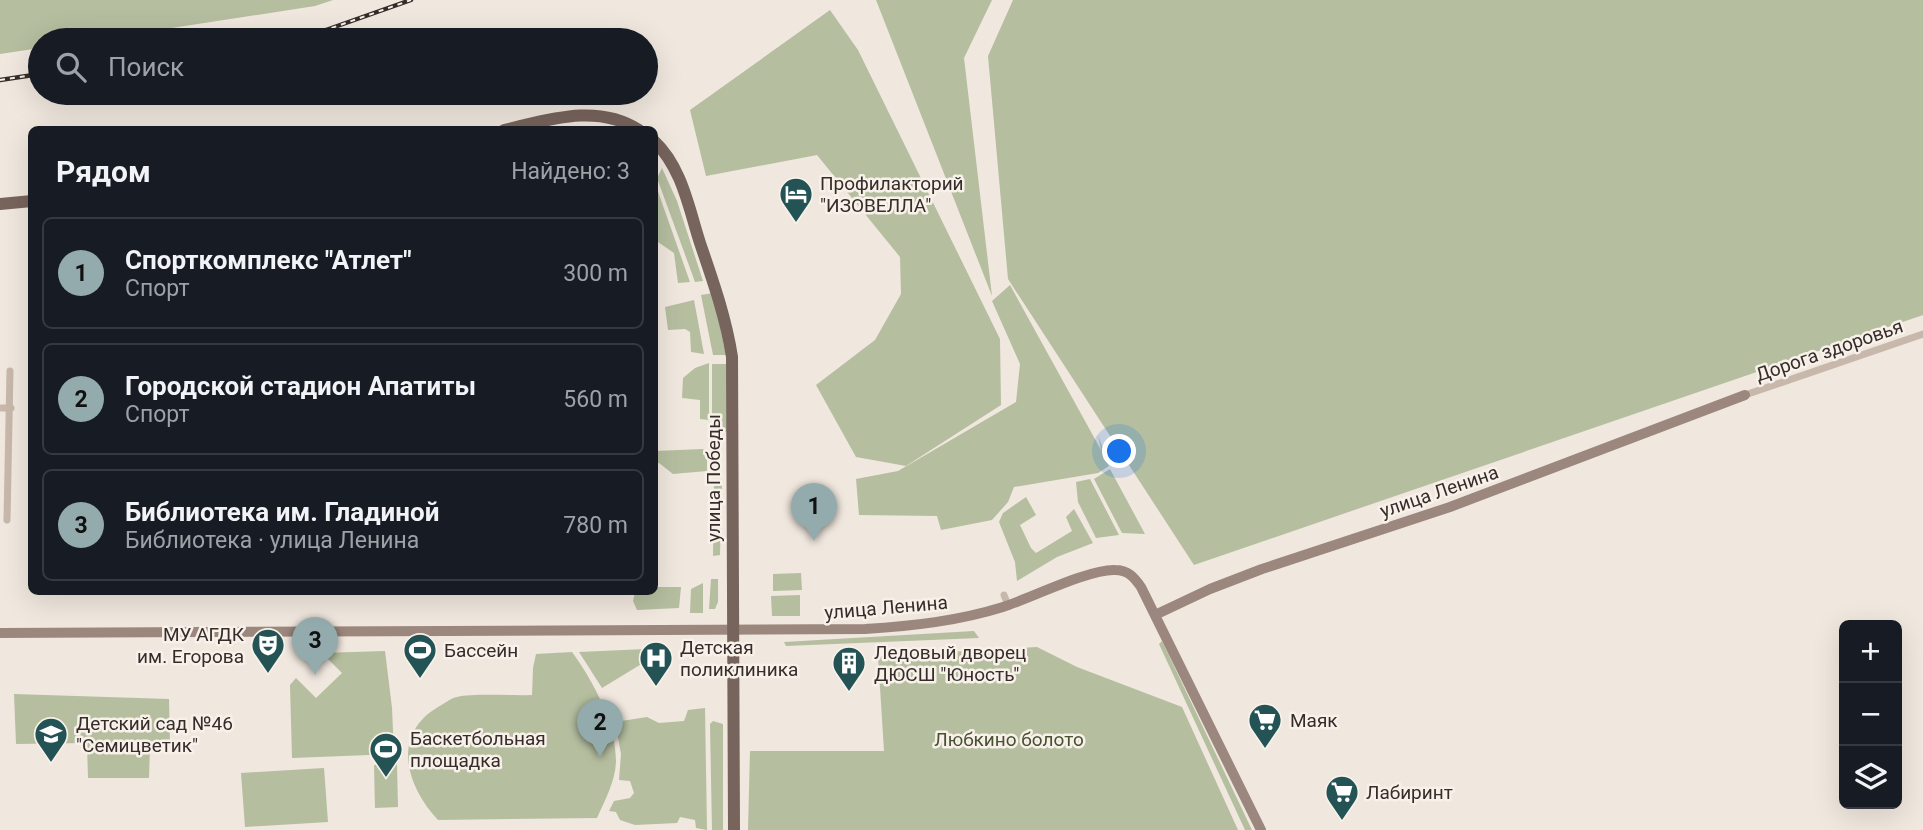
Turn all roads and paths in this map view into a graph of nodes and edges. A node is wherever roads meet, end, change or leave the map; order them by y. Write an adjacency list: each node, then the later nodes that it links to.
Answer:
1 (526, 126): 2 (main road)
2 (630, 126)
3 (658, 145): 14 (main road, улица Победы)
4 (28, 201): 5 (main road)
5 (0, 204)
6 (1923, 334): 8 (street, Дорога здоровья)
7 (10, 371): 10 (street)
8 (1745, 396): 13 (street, улица Ленина)
9 (0, 408): 10 (street)
10 (11, 408): 11 (street)
11 (4, 486): 12 (street)
12 (7, 520)
13 (1155, 615): 14 (street, улица Ленина); 17 (street)
14 (731, 631): 15 (street, улица Ленина); 16 (main road, улица Победы)
15 (0, 633)
16 (734, 830)
17 (1261, 830)

